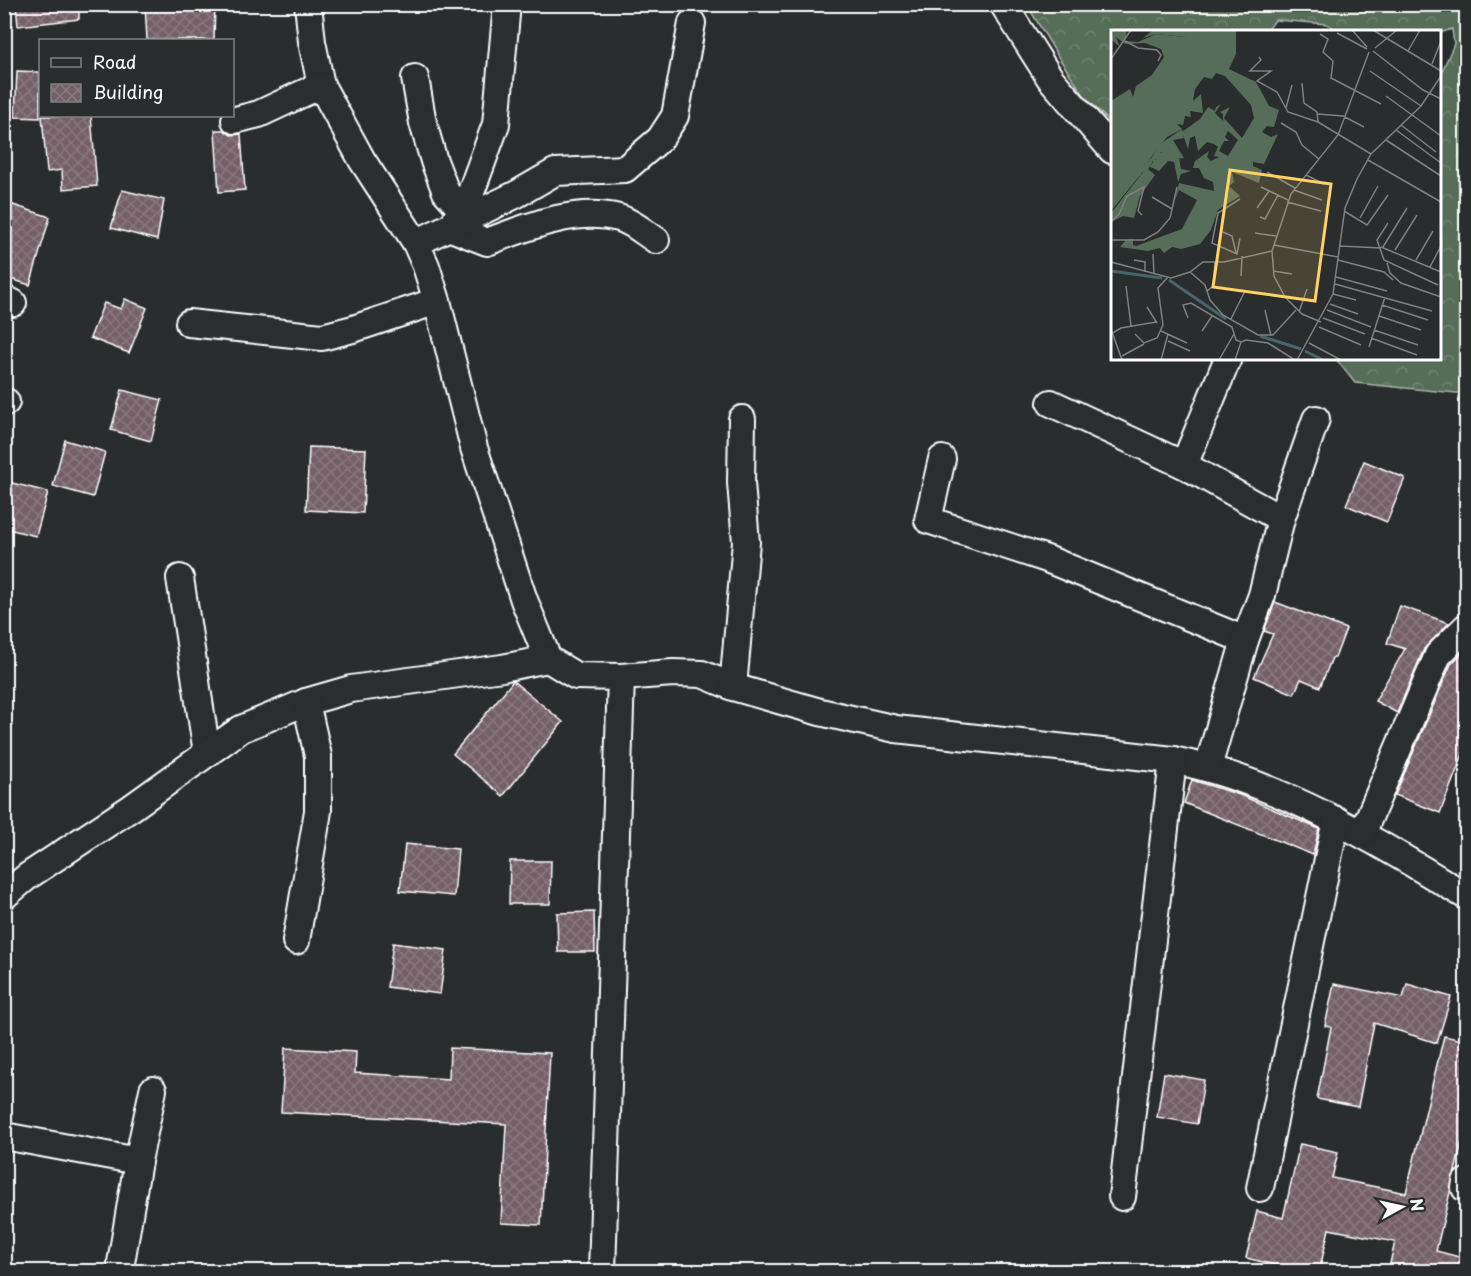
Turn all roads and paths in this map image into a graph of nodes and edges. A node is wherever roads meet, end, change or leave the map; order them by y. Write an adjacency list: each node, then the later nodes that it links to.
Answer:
1 (308, 4): 6 (street)
2 (507, 4): 9 (street)
3 (1004, 4): 8 (street)
4 (692, 23): 9 (street)
5 (415, 78): 9 (street)
6 (321, 85): 7 (street); 11 (street)
7 (235, 120)
8 (1111, 148)
9 (456, 218): 10 (street); 11 (street)
10 (656, 240)
11 (416, 243): 12 (street)
12 (437, 301): 13 (street); 24 (street)
13 (189, 323)
14 (1226, 360): 19 (street)
15 (1051, 403): 19 (street)
16 (742, 419): 26 (street)
17 (1316, 419): 20 (street)
18 (942, 459): 23 (street)
19 (1184, 465): 20 (street)
20 (1281, 519): 23 (street)
21 (180, 578): 28 (street)
22 (1467, 627): 32 (street)
23 (1245, 640): 30 (street)
24 (548, 659): 25 (street); 27 (street)
25 (621, 677): 26 (street); 42 (street)
26 (733, 687): 29 (street)
27 (306, 702): 28 (street); 35 (street)
28 (207, 753): 33 (street)
29 (1173, 760): 30 (street); 40 (street)
30 (1208, 767): 31 (street)
31 (1336, 820): 32 (street); 39 (street)
32 (1362, 834): 34 (street)
33 (4, 896)
34 (1467, 896)
35 (296, 941)
36 (153, 1090): 38 (street)
37 (4, 1136): 38 (street)
38 (138, 1161): 41 (street)
39 (1260, 1188)
40 (1122, 1197)
41 (121, 1263)
42 (602, 1272)

